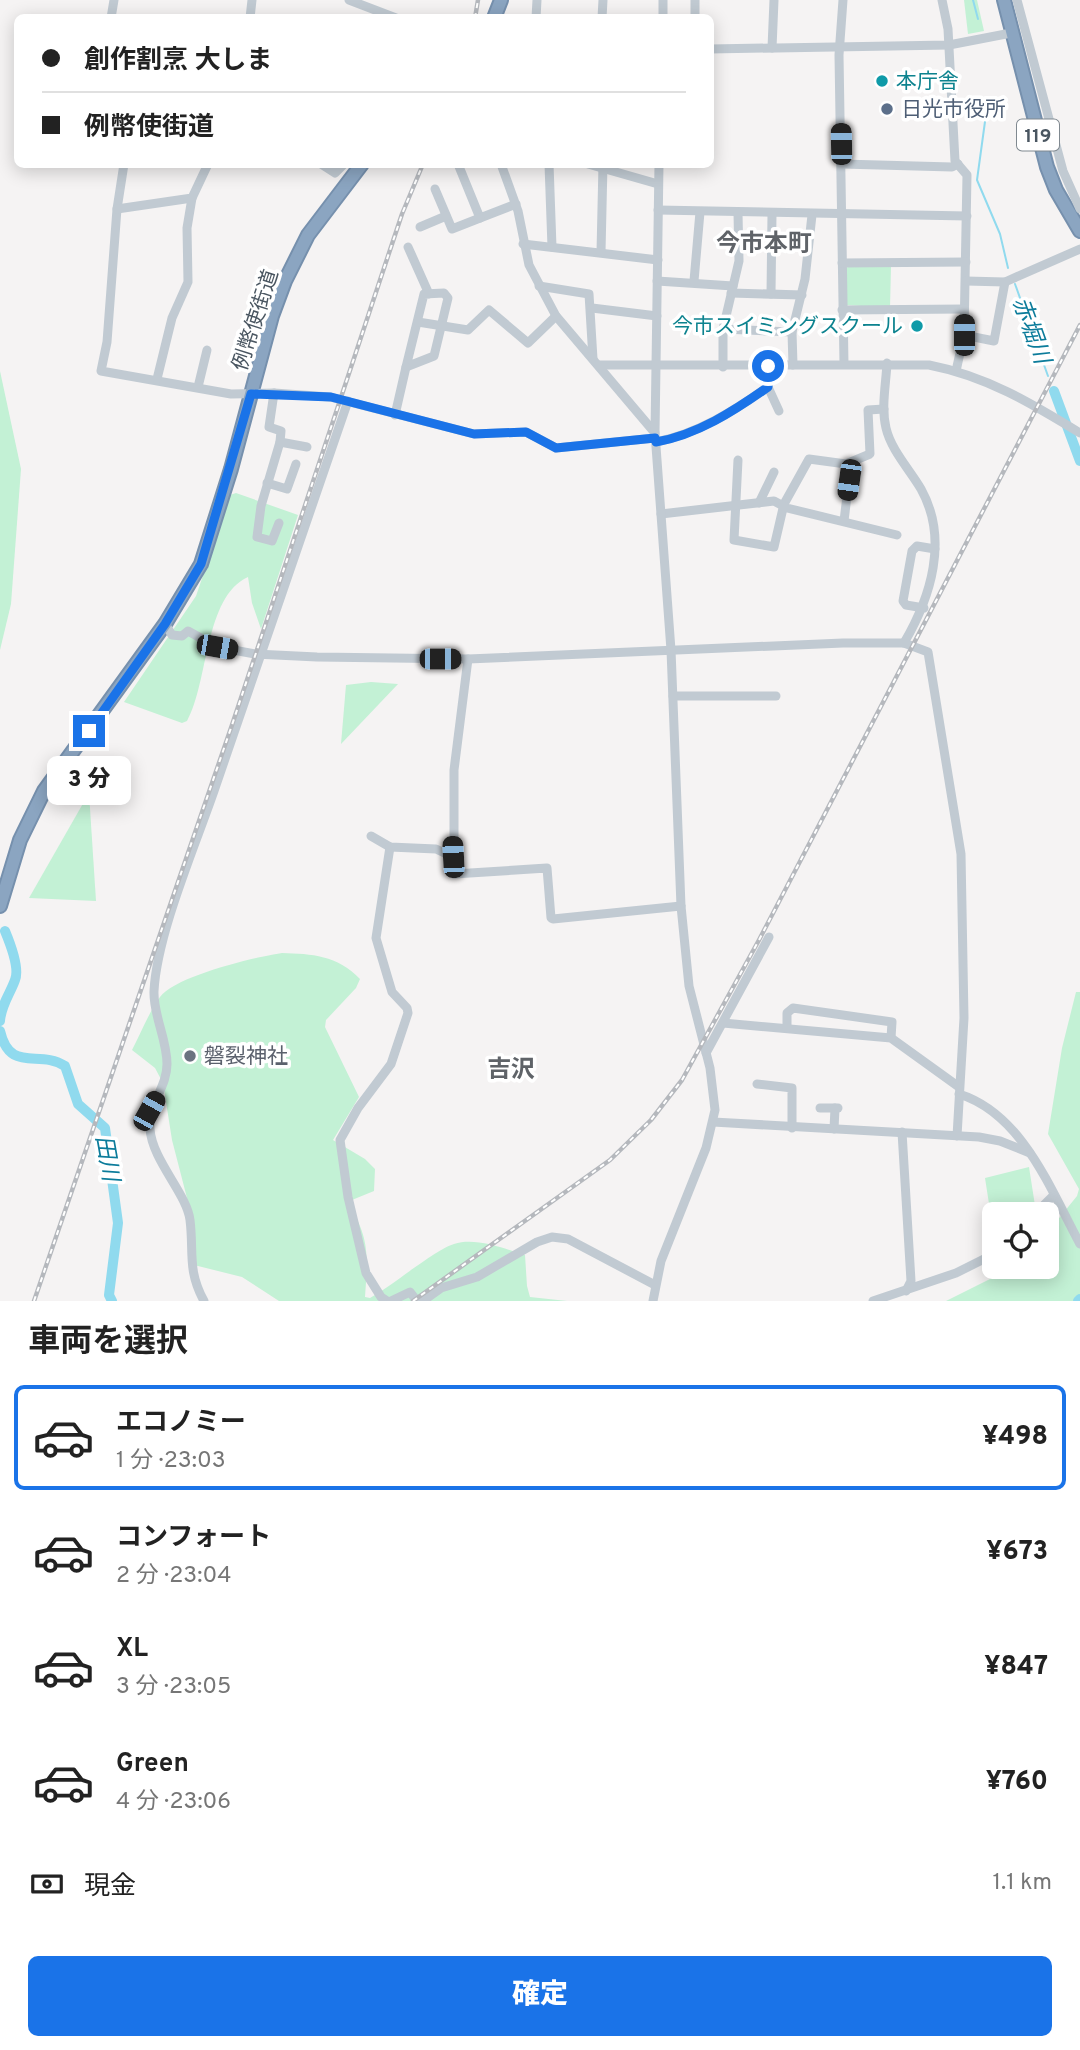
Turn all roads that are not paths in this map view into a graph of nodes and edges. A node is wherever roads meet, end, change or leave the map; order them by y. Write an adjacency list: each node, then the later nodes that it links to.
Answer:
1 (349, 0): 7 (street)
2 (774, 0): 11 (street)
3 (843, 0): 12 (street)
4 (942, 0): 10 (street)
5 (1004, 0): 9 (highway, 119)
6 (1017, 0): 30 (street)
7 (364, 2): 8 (street)
8 (388, 14)
9 (1011, 33): 10 (street); 41 (highway, 119)
10 (949, 45): 12 (street); 15 (street)
11 (772, 48): 12 (street); 13 (street)
12 (839, 48): 14 (street)
13 (714, 49)
14 (842, 164): 15 (street); 36 (street)
15 (958, 164): 38 (street)
16 (123, 168): 29 (street)
17 (206, 168): 27 (street)
18 (359, 168): 83 (highway, 例幣使街道)
19 (460, 168): 39 (street)
20 (502, 168): 28 (street)
21 (549, 168): 44 (street)
22 (603, 168): 46 (street)
23 (606, 168): 25 (street)
24 (659, 168): 25 (street)
25 (658, 184): 31 (street)
26 (435, 189): 37 (street)
27 (192, 198): 29 (street); 79 (street)
28 (516, 204): 39 (street); 42 (street)
29 (117, 209): 79 (street)
30 (1080, 209)
31 (658, 210): 32 (street); 47 (street)
32 (700, 212): 33 (street); 51 (street)
33 (738, 213): 34 (street); 55 (street)
34 (772, 214): 35 (street); 56 (street)
35 (812, 215): 36 (street); 58 (street)
36 (842, 215): 38 (street); 49 (street)
37 (446, 216): 39 (street); 40 (street)
38 (967, 216): 48 (street)
39 (480, 218)
40 (420, 227)
41 (1080, 231)
42 (523, 244): 44 (street); 54 (street)
43 (408, 247): 57 (street)
44 (552, 247): 46 (street)
45 (1080, 249): 53 (street)
46 (601, 252): 47 (street)
47 (658, 260): 50 (street)
48 (966, 262): 49 (street); 52 (street)
49 (842, 263): 61 (street)
50 (657, 281): 51 (street); 63 (street)
51 (694, 281): 55 (street)
52 (966, 281): 53 (street); 60 (street)
53 (1005, 282): 68 (street)
54 (539, 286): 59 (street); 62 (street)
55 (732, 290): 56 (street); 66 (street)
56 (771, 293): 58 (street)
57 (429, 294): 64 (street); 65 (street)
58 (802, 295): 67 (street)
59 (592, 308): 63 (street); 70 (street)
60 (964, 309): 61 (street); 68 (street)
61 (842, 310): 72 (street)
62 (556, 316): 65 (street); 70 (street)
63 (657, 316): 73 (street)
64 (418, 322): 65 (street); 76 (street)
65 (442, 326): 76 (street)
66 (723, 329): 67 (street); 77 (street)
67 (792, 332): 74 (street)
68 (964, 335): 78 (street)
69 (208, 350): 80 (street)
70 (596, 362): 73 (street); 89 (street)
71 (887, 363): 72 (street); 78 (street); 85 (street)
72 (844, 364): 74 (street)
73 (656, 365): 77 (street); 89 (street)
74 (793, 365): 75 (street)
75 (768, 366): 77 (street); 81 (street)
76 (407, 367): 87 (street)
77 (723, 367)
78 (956, 371): 88 (street)
79 (157, 379): 80 (street)
80 (198, 387): 83 (street)
81 (768, 387): 86 (street); 89 (street)
82 (274, 393): 83 (street); 84 (street); 90 (street)
83 (251, 394): 106 (highway, 例幣使街道)
84 (348, 401): 87 (street); 109 (street)
85 (884, 409): 94 (street); 104 (street)
86 (779, 411)
87 (395, 415): 89 (street)
88 (1080, 433)
89 (655, 438): 100 (street)
90 (280, 442): 91 (street); 96 (street)
91 (307, 447)
92 (738, 460): 99 (street)
93 (296, 464): 96 (street)
94 (846, 464): 98 (street); 101 (street)
95 (774, 472): 97 (street)
96 (267, 483): 102 (street)
97 (759, 503): 98 (street); 99 (street)
98 (784, 504): 99 (street); 101 (street)
99 (738, 505): 100 (street)
100 (661, 514): 108 (street)
101 (844, 521): 103 (street)
102 (279, 523)
103 (897, 535)
104 (934, 549): 105 (street); 105 (street)
105 (924, 608): 107 (street)
106 (165, 624): 109 (street); 116 (highway, 例幣使街道)
107 (904, 643): 108 (street); 126 (street)
108 (671, 650): 110 (street); 111 (street)
109 (262, 654): 110 (street); 140 (street)
110 (468, 659): 115 (street)
111 (673, 696): 112 (street); 117 (street)
112 (776, 696)
113 (371, 836): 114 (street)
114 (390, 847): 115 (street); 141 (street)
115 (453, 857): 117 (street)
116 (0, 906)
117 (681, 906): 124 (street)
118 (769, 937): 120 (street)
119 (833, 1013): 121 (street); 122 (street); 123 (street)
120 (723, 1023): 121 (street); 124 (street)
121 (787, 1028): 122 (street)
122 (831, 1032): 123 (street)
123 (891, 1038): 126 (street)
124 (706, 1053): 128 (street)
125 (757, 1084): 129 (street)
126 (959, 1091): 132 (street); 133 (street)
127 (820, 1108): 130 (street)
128 (713, 1122): 129 (street); 138 (street)
129 (792, 1128): 130 (street)
130 (834, 1129): 131 (street)
131 (902, 1132): 132 (street); 139 (street)
132 (957, 1136): 133 (street)
133 (1030, 1153): 134 (street)
134 (1053, 1196): 135 (street); 136 (street)
135 (1047, 1202)
136 (1080, 1244)
137 (982, 1262): 139 (street)
138 (655, 1285): 143 (street); 144 (street)
139 (906, 1291): 145 (street)
140 (204, 1301)
141 (389, 1301): 142 (street)
142 (417, 1301)
143 (423, 1301)
144 (653, 1301)
145 (873, 1301)

